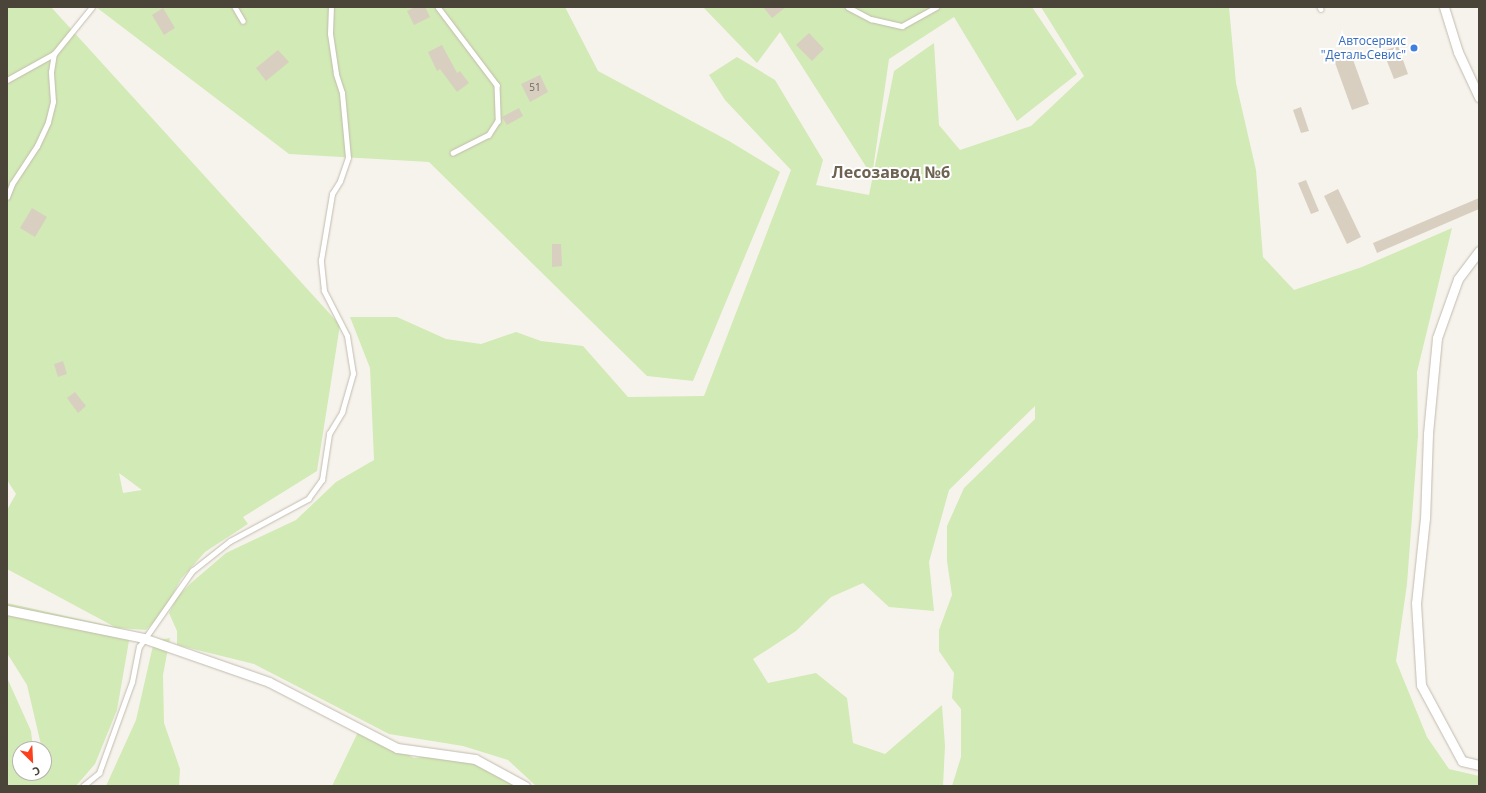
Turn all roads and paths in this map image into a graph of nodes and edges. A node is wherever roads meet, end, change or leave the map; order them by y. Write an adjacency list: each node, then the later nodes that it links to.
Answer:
1 (92, 7): 9 (lane)
2 (235, 7): 8 (lane)
3 (331, 7): 17 (lane)
4 (438, 7): 12 (lane)
5 (848, 7): 6 (lane)
6 (936, 7)
7 (1444, 7): 11 (street)
8 (243, 21)
9 (54, 54): 10 (lane); 13 (lane)
10 (7, 80)
11 (1479, 97)
12 (453, 153)
13 (10, 183): 14 (lane)
14 (7, 197)
15 (1479, 251): 18 (street)
16 (7, 610): 17 (street)
17 (143, 638): 19 (lane); 20 (street)
18 (1479, 765)
19 (84, 786)
20 (525, 786)

